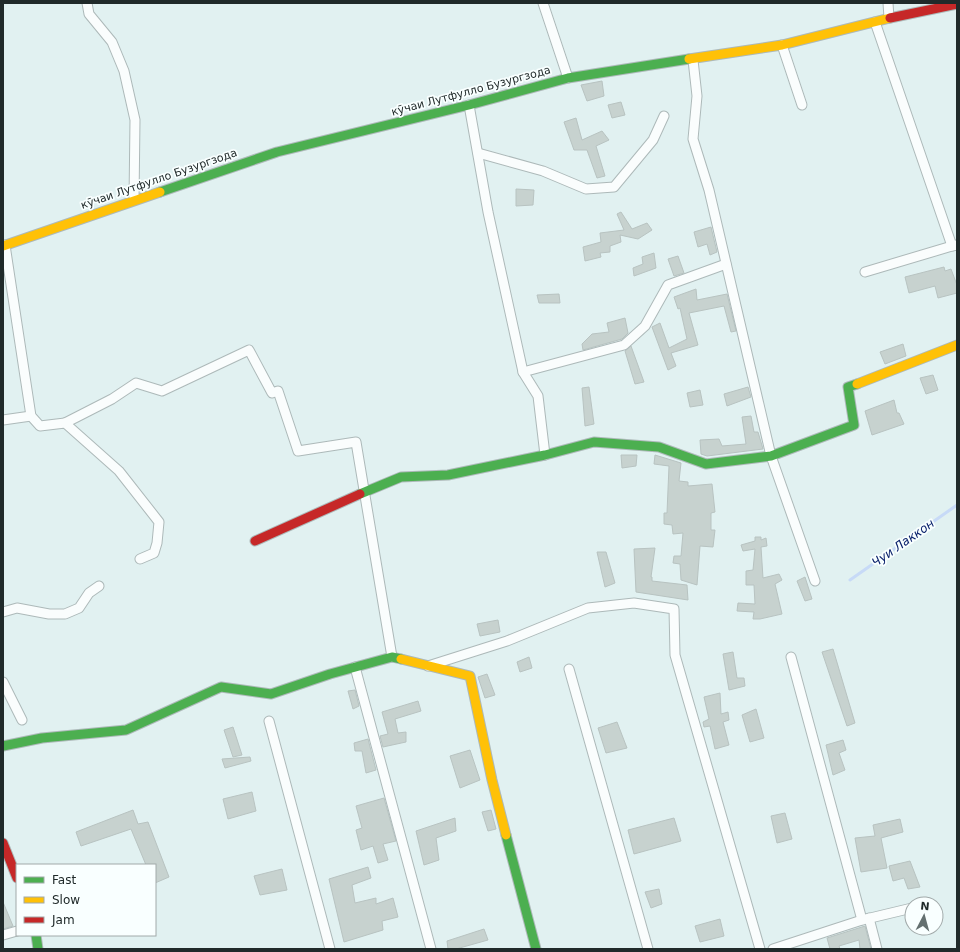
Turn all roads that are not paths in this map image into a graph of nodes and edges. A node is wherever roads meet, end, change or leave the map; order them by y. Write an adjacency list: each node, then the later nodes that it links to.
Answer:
1 (87, 3): 14 (street)
2 (543, 3): 9 (street)
3 (888, 3): 5 (street)
4 (957, 4): 5 (street, кӯчаи Лутфулло Бузургзода)
5 (889, 18): 6 (street, кӯчаи Лутфулло Бузургзода)
6 (874, 22): 7 (street, кӯчаи Лутфулло Бузургзода); 16 (street)
7 (782, 45): 8 (street, кӯчаи Лутфулло Бузургзода); 11 (street)
8 (693, 60): 9 (street, кӯчаи Лутфулло Бузургзода); 17 (street)
9 (568, 78): 10 (street, кӯчаи Лутфулло Бузургзода)
10 (469, 105): 13 (street); 14 (street, кӯчаи Лутфулло Бузургзода)
11 (802, 105)
12 (664, 116): 13 (street)
13 (478, 153): 20 (street)
14 (134, 200): 15 (street, кӯчаи Лутфулло Бузургзода)
15 (4, 246): 21 (street)
16 (954, 246): 18 (street)
17 (726, 264): 20 (street); 25 (street)
18 (865, 272)
19 (957, 345): 25 (street)
20 (523, 372): 24 (street)
21 (31, 416): 22 (street); 23 (street)
22 (3, 420)
23 (66, 423): 26 (street); 28 (street)
24 (545, 455): 25 (street); 26 (street)
25 (771, 456): 29 (street)
26 (364, 492): 27 (street); 32 (street)
27 (255, 541)
28 (140, 559)
29 (815, 581)
30 (99, 586): 31 (street)
31 (3, 612)
32 (392, 657): 34 (street); 35 (street)
33 (790, 657): 44 (street)
34 (428, 666): 51 (street); 53 (street)
35 (355, 667): 40 (street); 50 (street)
36 (569, 669): 52 (street)
37 (3, 682): 38 (street)
38 (22, 720)
39 (269, 721): 49 (street)
40 (3, 746)
41 (3, 844): 42 (street)
42 (16, 876)
43 (904, 910): 44 (street)
44 (866, 919): 54 (street); 55 (street)
45 (16, 931): 46 (street)
46 (3, 935)
47 (36, 936): 48 (street)
48 (38, 949)
49 (330, 949)
50 (431, 949)
51 (536, 949)
52 (648, 949)
53 (760, 949)
54 (773, 949)
55 (877, 949)

